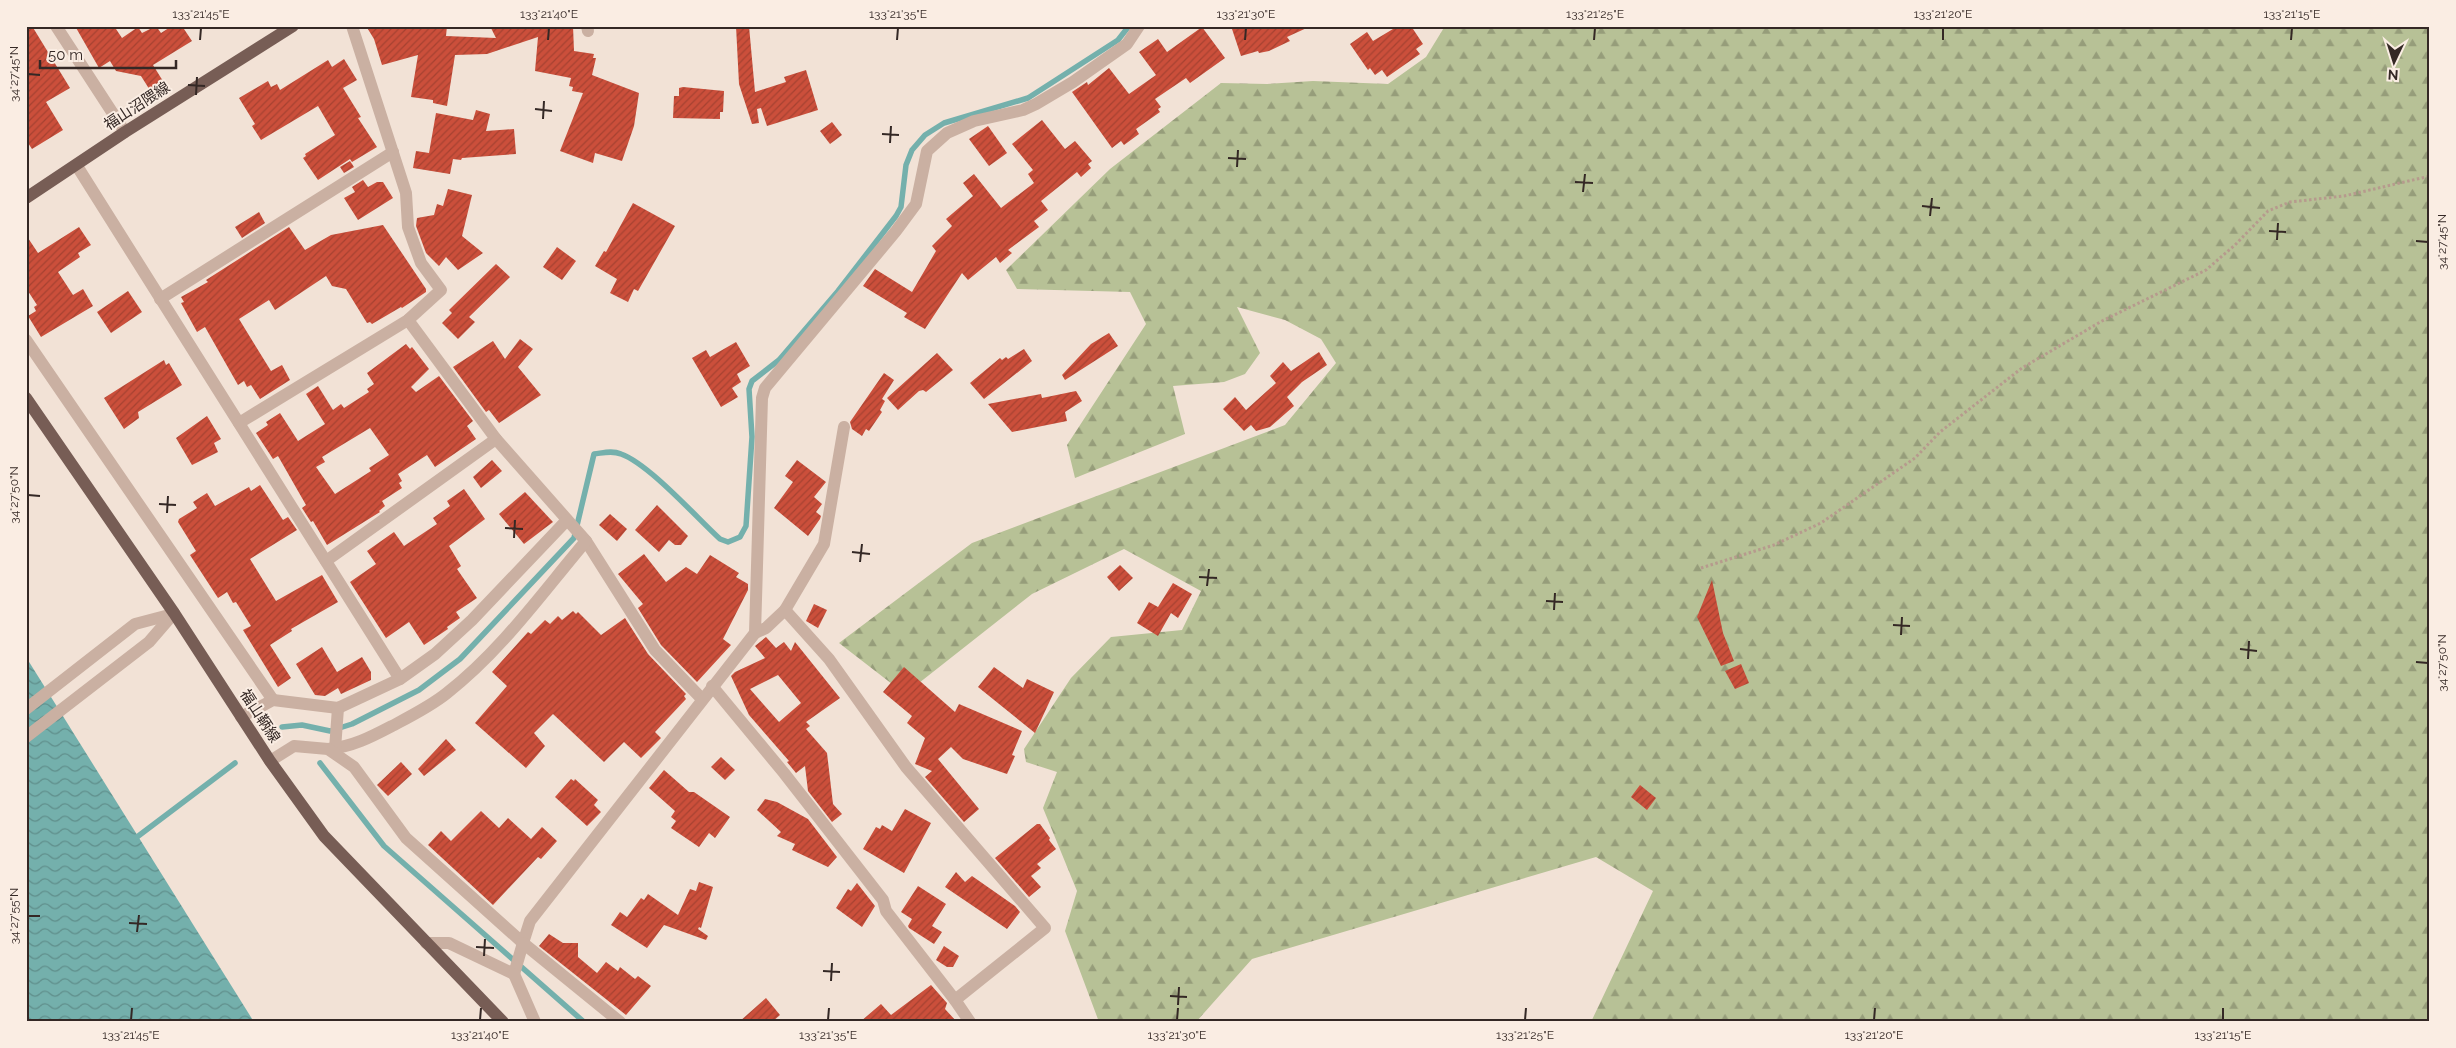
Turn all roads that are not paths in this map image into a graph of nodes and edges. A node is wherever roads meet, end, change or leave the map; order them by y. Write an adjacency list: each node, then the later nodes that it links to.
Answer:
1 (56, 26): 5 (street)
2 (293, 26): 5 (main road, 福山沼隈線)
3 (352, 26): 6 (street)
4 (1139, 26): 21 (street)
5 (125, 132): 7 (main road, 福山沼隈線)
6 (394, 152): 9 (street); 10 (street)
7 (77, 166): 8 (main road, 福山沼隈線); 9 (street)
8 (26, 198)
9 (160, 299): 13 (street)
10 (408, 320): 13 (street); 15 (street)
11 (26, 340): 25 (street)
12 (26, 398): 20 (main road, 福山鞆線)
13 (238, 423): 18 (street)
14 (844, 427): 19 (street)
15 (496, 440): 16 (street); 18 (street)
16 (569, 523): 17 (street); 22 (street)
17 (583, 538): 24 (street); 30 (street)
18 (326, 561): 22 (street)
19 (785, 610): 21 (street); 35 (street)
20 (174, 613): 26 (street); 28 (main road, 福山鞆線); 29 (street)
21 (755, 633): 23 (street)
22 (400, 679): 27 (street)
23 (712, 686): 24 (street); 35 (street)
24 (702, 699): 33 (street)
25 (273, 700): 27 (street); 28 (street)
26 (26, 709)
27 (338, 712): 30 (street)
28 (241, 717): 31 (main road, 福山鞆線)
29 (26, 736)
30 (333, 747): 31 (street); 33 (street)
31 (270, 761): 32 (main road, 福山鞆線)
32 (426, 943): 34 (street); 36 (main road, 福山鞆線)
33 (522, 946): 34 (street); 38 (street)
34 (515, 970): 37 (street)
35 (955, 1000): 39 (street)
36 (503, 1022)
37 (535, 1022)
38 (620, 1022)
39 (970, 1022)

